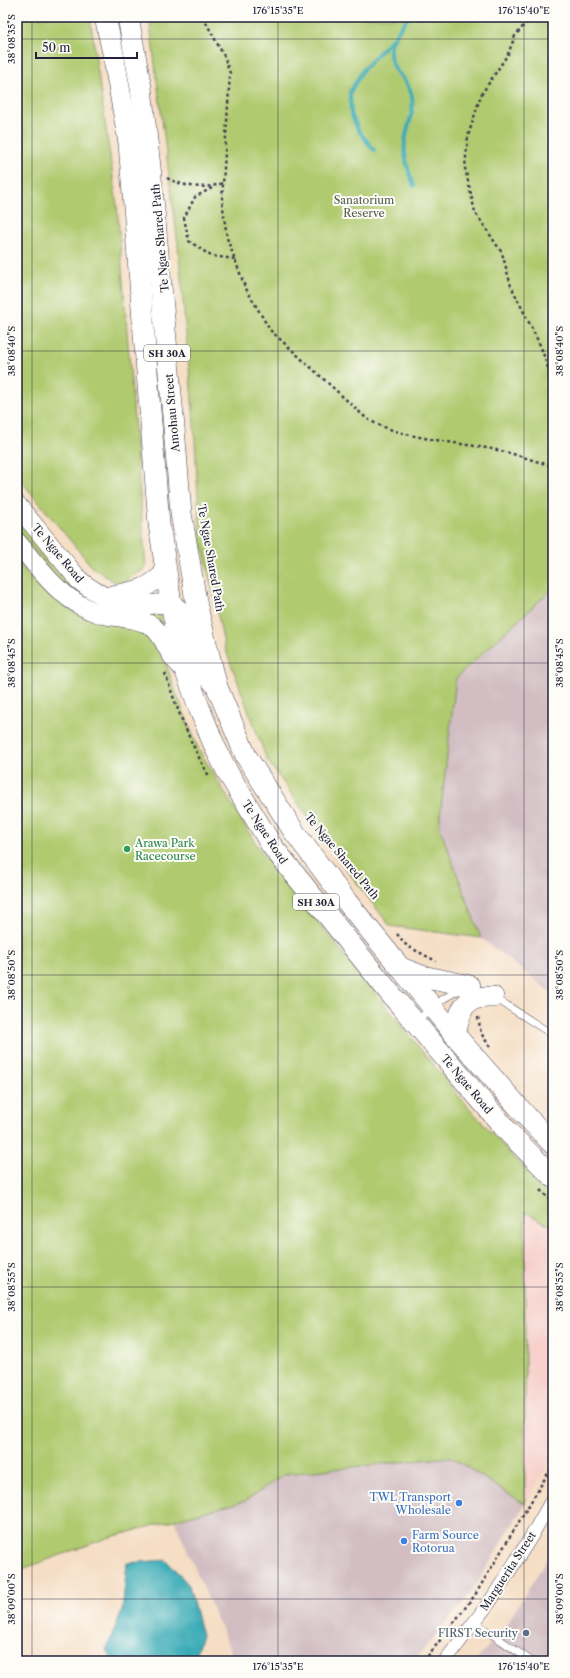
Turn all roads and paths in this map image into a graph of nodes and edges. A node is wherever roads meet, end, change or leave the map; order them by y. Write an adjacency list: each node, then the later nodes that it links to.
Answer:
1 (105, 17): 13 (main road, Amohau Street / SH 30A)
2 (128, 17): 17 (main road, Amohau Street / SH 30A)
3 (203, 17): 6 (path)
4 (531, 17): 9 (path)
5 (163, 182): 7 (path, Te Ngae Shared Path)
6 (223, 184): 7 (path); 8 (path)
7 (212, 188): 8 (path)
8 (235, 259): 10 (path)
9 (553, 382)
10 (553, 466)
11 (18, 507): 14 (street, Te Ngae Road)
12 (17, 542): 16 (street, Te Ngae Road)
13 (166, 572): 14 (street); 15 (main road, Amohau Street / SH 30A)
14 (104, 596): 15 (street, Te Ngae Road)
15 (171, 604): 16 (main road, Amohau Street / SH 30A); 17 (street, Te Ngae Road)
16 (186, 672): 24 (main road, Te Ngae Road / SH 30A)
17 (217, 687): 20 (main road, Te Ngae Road / SH 30A)
18 (396, 934): 19 (path)
19 (441, 966)
20 (401, 968): 21 (main road); 22 (main road, Te Ngae Road / SH 30A)
21 (480, 990): 22 (lane); 25 (lane); 26 (main road)
22 (432, 1007): 24 (lane); 26 (main road, Te Ngae Road / SH 30A)
23 (476, 1010): 27 (path)
24 (415, 1023): 29 (main road, Te Ngae Road / SH 30A)
25 (553, 1034)
26 (456, 1035): 28 (main road, Te Ngae Road / SH 30A)
27 (495, 1052)
28 (553, 1144)
29 (553, 1177)
30 (553, 1466): 33 (path)
31 (553, 1498): 32 (street, Marguerita Street)
32 (474, 1622): 34 (street, Marguerita Street); 35 (lane)
33 (424, 1661)
34 (445, 1661)
35 (531, 1661)

